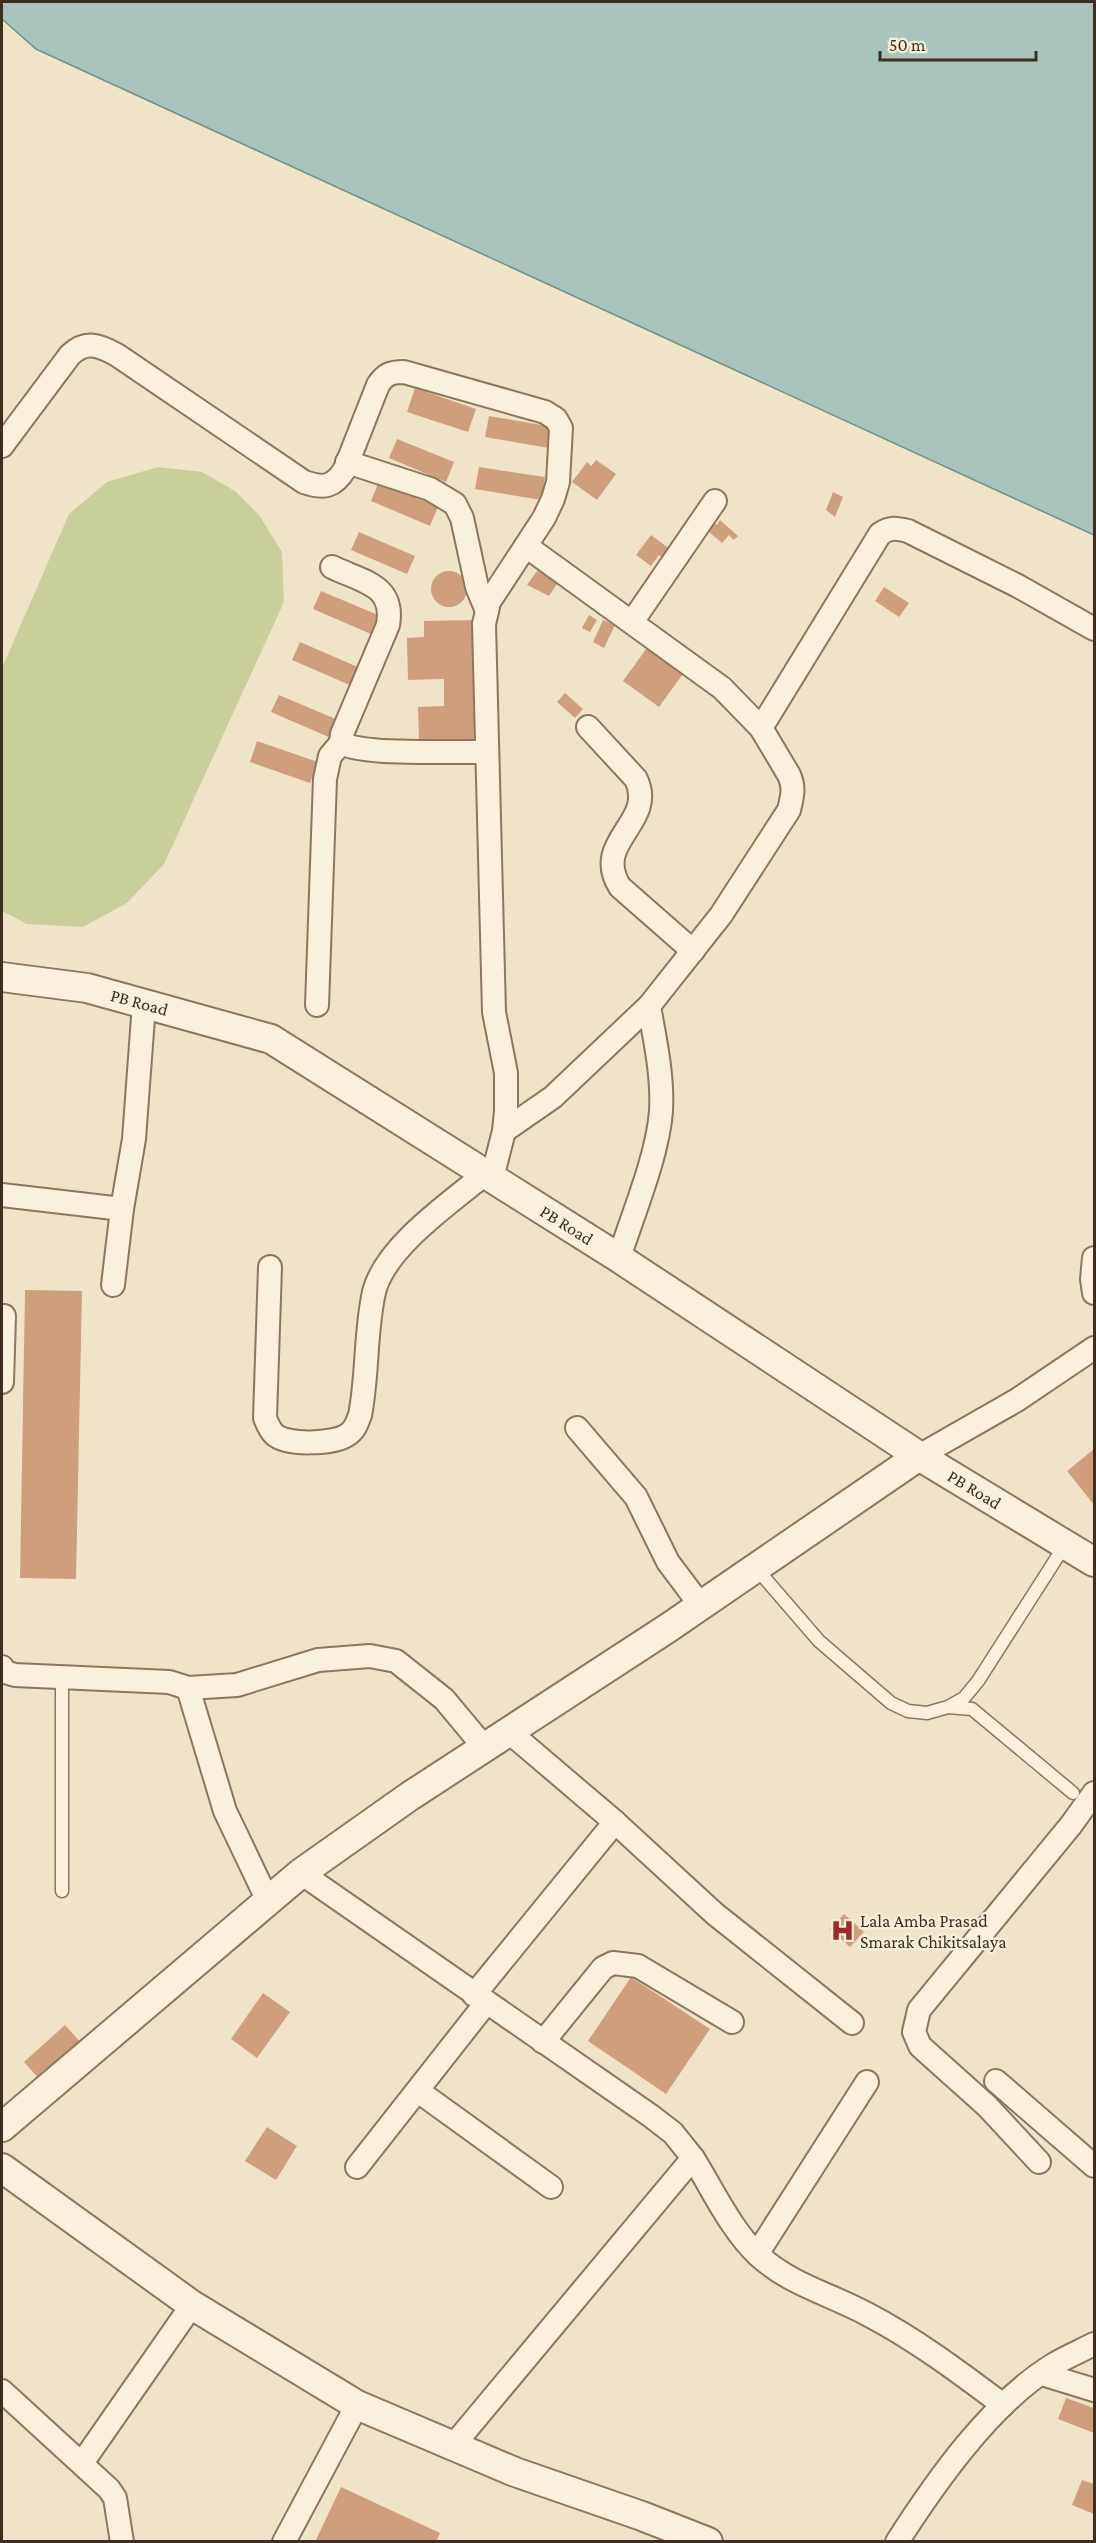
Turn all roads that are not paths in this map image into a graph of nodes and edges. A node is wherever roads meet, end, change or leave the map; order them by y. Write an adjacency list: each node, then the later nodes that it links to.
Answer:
1 (2, 446): 2 (street)
2 (347, 462): 4 (street); 6 (street)
3 (715, 501): 7 (street)
4 (526, 546): 6 (street); 7 (street)
5 (332, 567): 11 (street)
6 (487, 611): 12 (street)
7 (632, 622): 10 (street)
8 (1095, 629): 10 (street)
9 (588, 727): 13 (street)
10 (761, 728): 13 (street)
11 (341, 743): 12 (street); 16 (street)
12 (486, 752): 18 (street)
13 (693, 951): 17 (street)
14 (2, 977): 15 (street, PB Road)
15 (144, 1004): 19 (street, PB Road); 21 (street)
16 (317, 1005)
17 (649, 1006): 18 (street); 22 (street)
18 (504, 1131): 19 (street)
19 (489, 1176): 22 (street, PB Road); 24 (street)
20 (2, 1195): 21 (street)
21 (122, 1209): 25 (street)
22 (619, 1258): 31 (street, PB Road)
23 (1095, 1258): 26 (street)
24 (270, 1267)
25 (113, 1285)
26 (1095, 1293)
27 (4, 1316): 29 (street)
28 (1095, 1348): 31 (street)
29 (2, 1382)
30 (577, 1428): 35 (street)
31 (919, 1456): 32 (street, PB Road); 34 (street)
32 (1065, 1545): 33 (street, PB Road); 39 (lane)
33 (1095, 1562)
34 (756, 1568): 35 (street); 39 (lane)
35 (700, 1606): 40 (street)
36 (2, 1667): 37 (street)
37 (62, 1677): 38 (street); 45 (lane)
38 (188, 1688): 41 (street); 46 (street)
39 (948, 1707): 42 (lane)
40 (508, 1731): 41 (street); 43 (street)
41 (484, 1747): 44 (street)
42 (1084, 1793): 56 (street)
43 (615, 1822): 47 (street); 49 (street)
44 (301, 1874): 46 (street); 47 (street)
45 (62, 1891)
46 (268, 1901): 54 (street)
47 (480, 1999): 50 (street); 53 (street)
48 (732, 2022): 50 (street)
49 (852, 2023)
50 (543, 2042): 55 (street)
51 (996, 2081): 57 (street)
52 (867, 2082): 61 (street)
53 (418, 2091): 58 (street); 60 (street)
54 (2, 2127)
55 (693, 2158): 61 (street); 69 (street)
56 (1039, 2162)
57 (1095, 2166)
58 (357, 2167)
59 (2, 2168): 62 (street)
60 (551, 2187)
61 (757, 2254): 68 (street)
62 (192, 2305): 67 (street); 70 (street)
63 (1095, 2344): 64 (street)
64 (1042, 2374): 65 (street); 68 (street)
65 (1095, 2390)
66 (2, 2391): 70 (street)
67 (357, 2405): 69 (street); 72 (street)
68 (1003, 2405): 74 (street)
69 (452, 2446): 73 (street)
70 (82, 2463): 71 (street)
71 (122, 2541)
72 (284, 2541)
73 (708, 2541)
74 (897, 2541)

